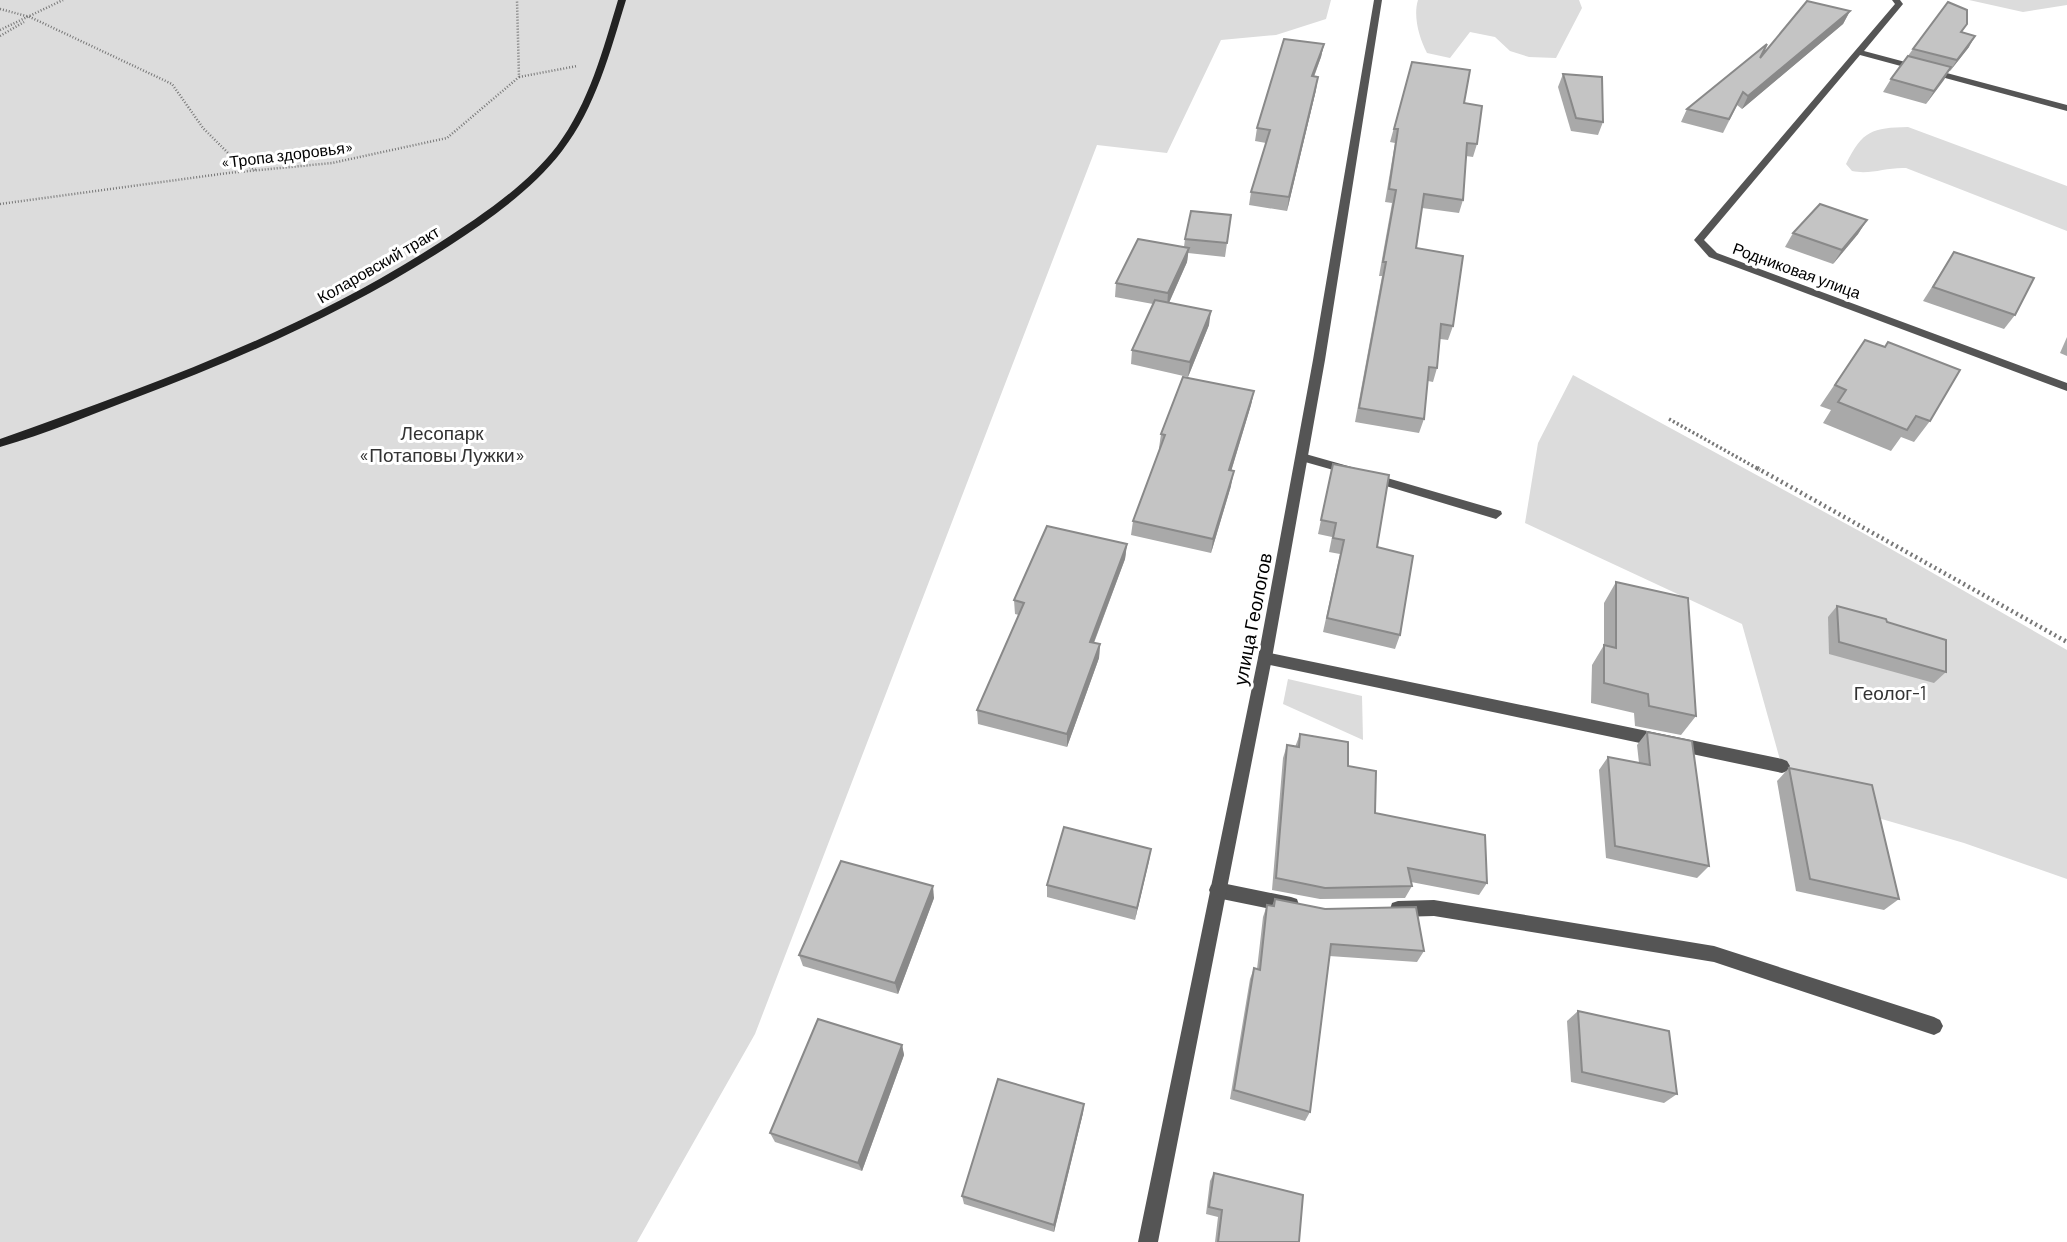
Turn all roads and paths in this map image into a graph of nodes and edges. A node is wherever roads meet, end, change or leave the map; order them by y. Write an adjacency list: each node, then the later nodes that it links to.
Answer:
1 (63, 0): 7 (path)
2 (517, 0): 12 (path)
3 (622, 0): 11 (street, Коларовский тракт)
4 (1378, 0): 19 (street, улица Геологов)
5 (1896, 0): 10 (street, Родниковая улица)
6 (0, 9): 7 (path)
7 (30, 17): 8 (path); 9 (path); 14 (path)
8 (0, 30)
9 (0, 36)
10 (1860, 52): 13 (street); 16 (street, Родниковая улица)
11 (602, 65): 12 (path); 18 (street, Коларовский тракт)
12 (520, 76): 14 (path, «Тропа здоровья»)
13 (2067, 108)
14 (257, 171): 15 (path, «Тропа здоровья»)
15 (0, 204)
16 (2067, 387)
17 (1669, 419): 21 (path)
18 (0, 443)
19 (1302, 457): 20 (street); 22 (street, улица Геологов)
20 (1496, 514)
21 (2067, 642)
22 (1265, 658): 23 (street); 24 (street, улица Геологов)
23 (1782, 766)
24 (1217, 890): 25 (street); 28 (street, улица Геологов)
25 (1307, 908)
26 (1383, 909): 27 (street)
27 (1934, 1027)
28 (1148, 1242)

